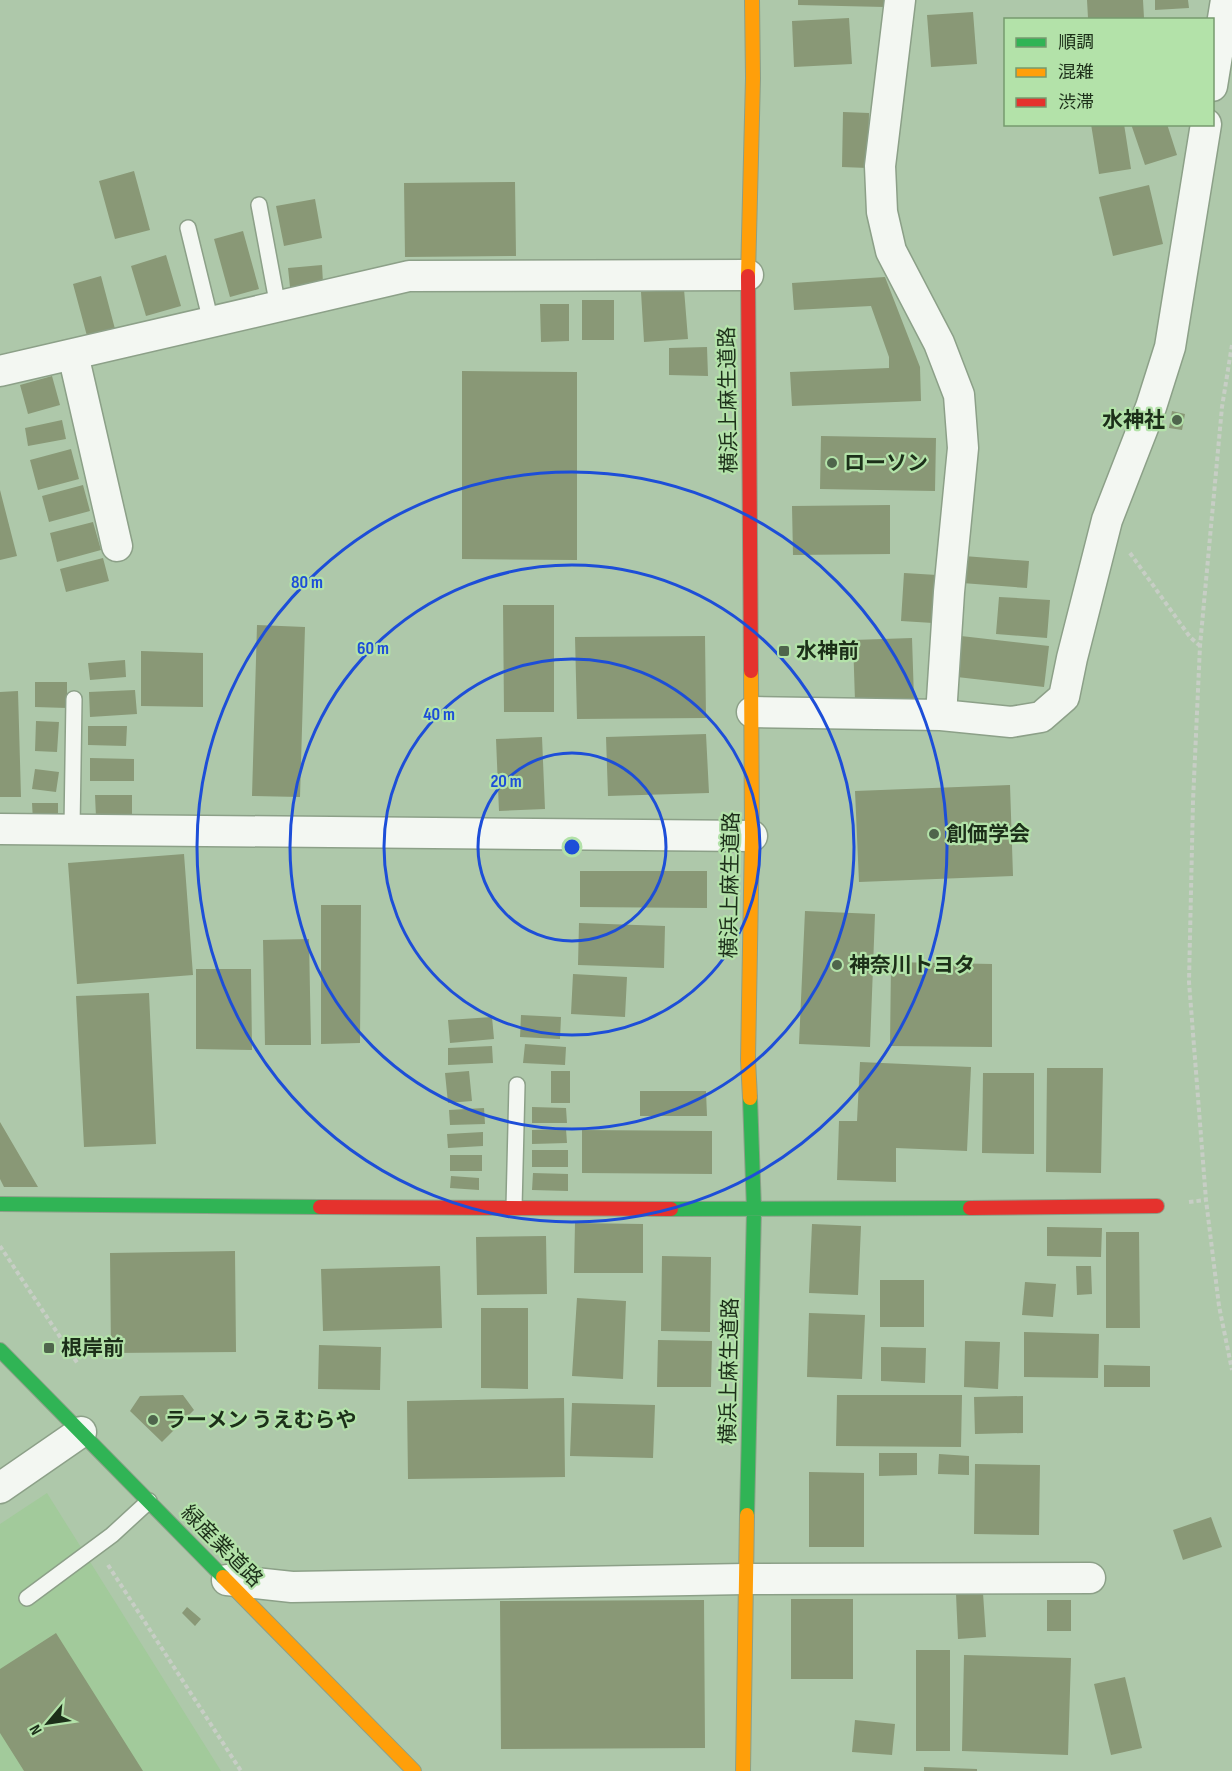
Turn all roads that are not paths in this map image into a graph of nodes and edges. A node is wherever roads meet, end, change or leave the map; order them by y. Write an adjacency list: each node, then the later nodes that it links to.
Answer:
1 (752, 0): 8 (main road, 横浜上麻生道路)
2 (900, 0): 16 (street)
3 (1226, 0): 4 (street)
4 (1214, 74)
5 (1206, 126): 16 (street)
6 (259, 205): 9 (lane)
7 (188, 228): 10 (lane)
8 (748, 275): 9 (street); 15 (main road, 横浜上麻生道路)
9 (278, 307): 10 (street)
10 (211, 322): 11 (street)
11 (73, 354): 12 (street); 13 (street)
12 (0, 371)
13 (117, 546)
14 (74, 699): 17 (lane)
15 (752, 712): 16 (street); 19 (main road, 横浜上麻生道路)
16 (941, 715)
17 (72, 828): 18 (street); 19 (street)
18 (0, 829)
19 (752, 836): 24 (main road, 横浜上麻生道路)
20 (517, 1085): 23 (lane)
21 (0, 1204): 23 (main road)
22 (1157, 1206): 24 (main road)
23 (514, 1207): 24 (main road)
24 (754, 1210): 30 (main road, 横浜上麻生道路)
25 (0, 1350): 26 (main road, 緑産業道路)
26 (81, 1432): 27 (street); 28 (main road, 緑産業道路)
27 (0, 1488)
28 (149, 1501): 31 (main road, 緑産業道路); 32 (lane)
29 (1090, 1578): 30 (street)
30 (745, 1579): 31 (street); 34 (main road, 横浜上麻生道路)
31 (227, 1580): 33 (main road, 緑産業道路)
32 (27, 1598)
33 (414, 1771)
34 (743, 1771)

